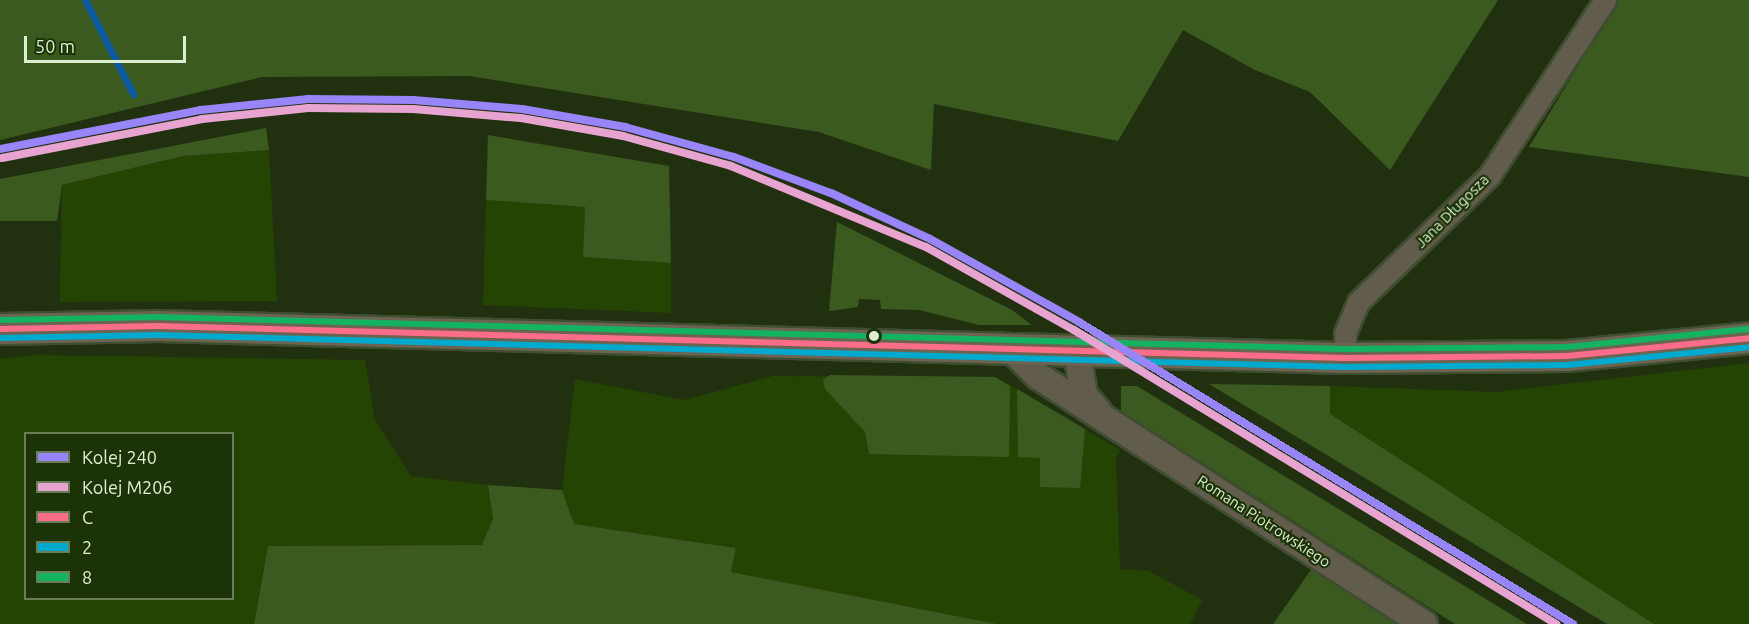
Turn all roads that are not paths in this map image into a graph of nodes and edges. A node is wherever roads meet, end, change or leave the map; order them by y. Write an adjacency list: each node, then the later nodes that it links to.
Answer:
1 (1605, 0): 6 (street, Jana Długosza)
2 (0, 329): 4 (main road)
3 (1749, 338): 6 (main road)
4 (1014, 352): 5 (main road); 7 (street, Romana Piotrowskiego)
5 (1077, 352): 6 (main road); 7 (street, Romana Piotrowskiego)
6 (1345, 358)
7 (1104, 418): 8 (street, Romana Piotrowskiego)
8 (1425, 624)

